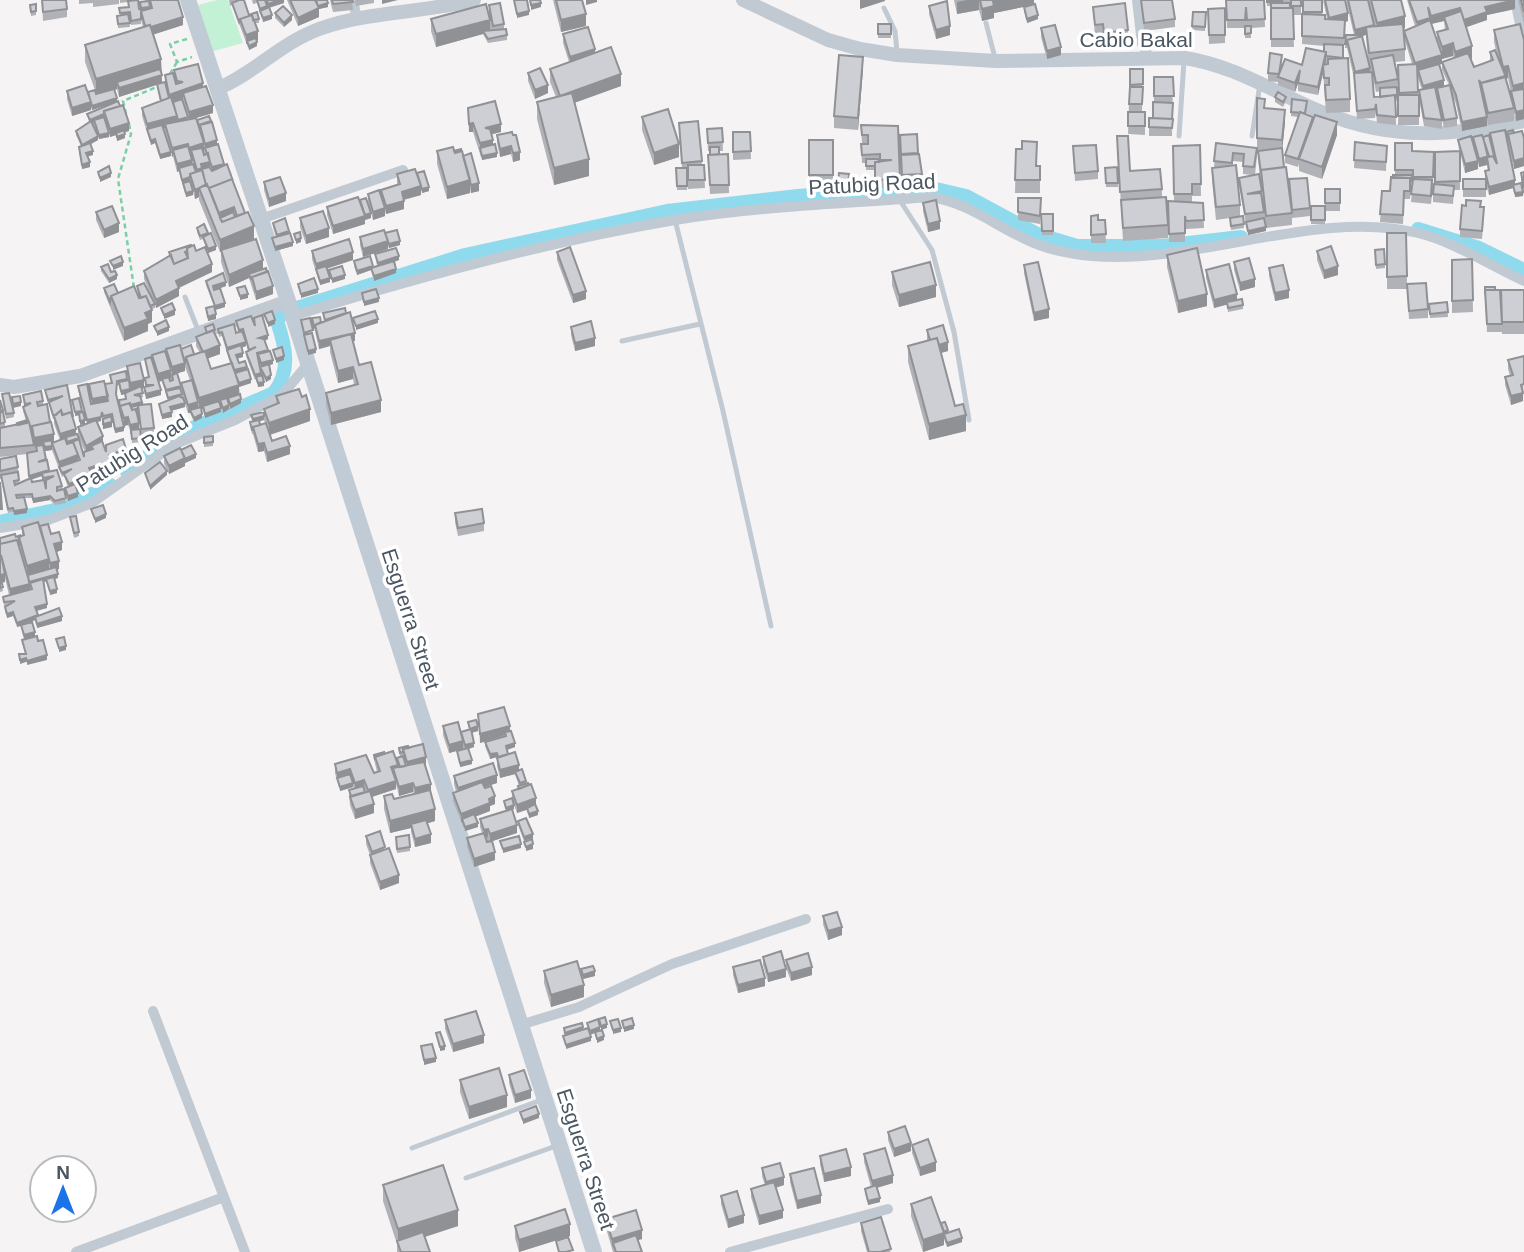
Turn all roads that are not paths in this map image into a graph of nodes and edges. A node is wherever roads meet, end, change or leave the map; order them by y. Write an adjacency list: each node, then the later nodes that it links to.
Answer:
1 (188, 0): 16 (main road, Esguerra Street)
2 (353, 0): 8 (street)
3 (474, 0): 8 (street)
4 (743, 0): 11 (street, Cabio Bakal)
5 (1137, 0): 12 (street)
6 (1515, 0): 10 (street)
7 (884, 8): 11 (lane)
8 (357, 19): 16 (street)
9 (986, 23): 14 (lane)
10 (1524, 43)
11 (897, 55): 14 (street, Cabio Bakal)
12 (1150, 58): 13 (street, Cabio Bakal); 14 (street, Cabio Bakal)
13 (1185, 58): 15 (street, Cabio Bakal); 18 (lane)
14 (996, 61)
15 (1261, 81): 17 (street, Cabio Bakal); 19 (lane)
16 (217, 89): 22 (main road, Esguerra Street)
17 (1524, 121)
18 (1178, 136)
19 (1252, 136)
20 (403, 170): 22 (street)
21 (899, 199): 23 (street, Patubig Road); 24 (street, Patubig Road); 32 (lane)
22 (261, 219): 26 (main road, Esguerra Street)
23 (675, 220): 26 (street, Patubig Road); 27 (lane)
24 (1524, 281)
25 (185, 297): 28 (lane)
26 (290, 308): 28 (street); 30 (main road, Esguerra Street)
27 (700, 324): 29 (lane); 34 (lane)
28 (199, 331): 31 (street)
29 (622, 341)
30 (307, 365): 33 (street, Patubig Road); 37 (main road, Esguerra Street)
31 (0, 385)
32 (968, 420)
33 (0, 528)
34 (771, 626)
35 (806, 919): 37 (street)
36 (153, 1011): 42 (street)
37 (520, 1025): 38 (main road, Esguerra Street)
38 (544, 1099): 39 (main road, Esguerra Street); 40 (lane)
39 (559, 1145): 41 (lane); 46 (main road, Esguerra Street)
40 (412, 1148)
41 (466, 1178)
42 (224, 1197): 44 (street); 45 (street)
43 (888, 1209): 47 (street)
44 (76, 1252)
45 (245, 1252)
46 (594, 1252)
47 (730, 1252)

